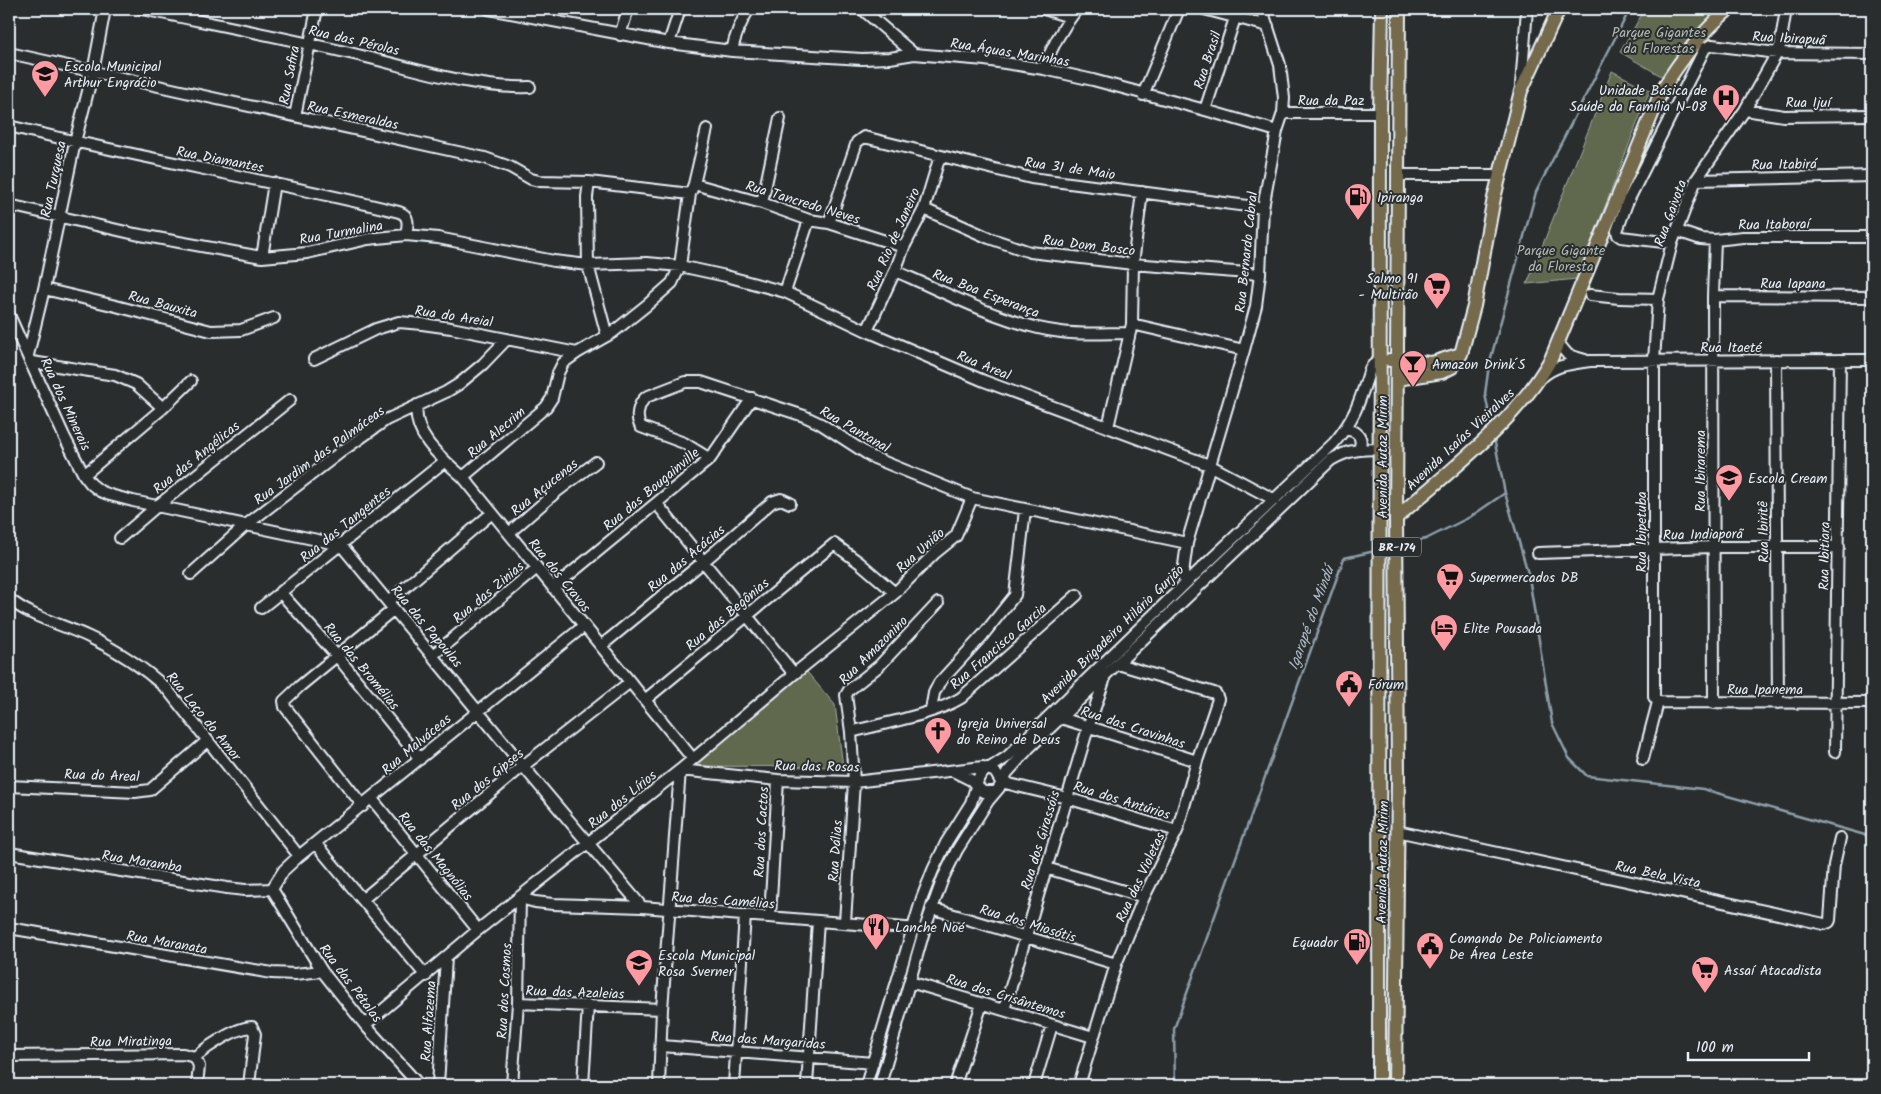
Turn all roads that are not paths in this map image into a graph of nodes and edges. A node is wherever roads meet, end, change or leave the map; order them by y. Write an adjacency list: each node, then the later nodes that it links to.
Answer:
1 (105, 9): 33 (street, Rua Turquesa)
2 (142, 9): 25 (street, Rua das Pérolas)
3 (317, 9): 25 (street, Rua Safira)
4 (489, 9): 20 (street)
5 (628, 9): 24 (street)
6 (680, 9): 26 (street)
7 (749, 9): 27 (street)
8 (862, 9): 30 (street)
9 (1044, 9): 21 (street)
10 (1077, 9): 21 (street)
11 (1179, 9): 36 (street)
12 (1204, 9): 22 (street)
13 (1262, 9): 23 (street, Rua Bernardo Cabral)
14 (1382, 9): 40 (main road, Avenida Autaz Mirim / BR-174)
15 (1399, 9): 49 (main road, Avenida Autaz Mirim / BR-174)
16 (1528, 9): 35 (street)
17 (1559, 9): 35 (main road)
18 (1729, 9): 58 (main road, Avenida Isaías Vieiralves)
19 (1786, 9): 29 (street, Rua Gaivota)
20 (537, 13): 24 (street, Rua Águas Marinhas)
21 (1070, 17): 32 (street)
22 (1235, 18): 23 (street); 37 (street, Rua Brasil)
23 (1268, 26): 39 (street, Rua Bernardo Cabral)
24 (620, 35): 26 (street, Rua Águas Marinhas)
25 (310, 44): 34 (street, Rua das Pérolas); 42 (street, Rua Safira)
26 (669, 44): 27 (street, Rua Águas Marinhas)
27 (732, 51): 30 (street, Rua Águas Marinhas)
28 (9, 53): 33 (street, Rua Esmeraldas)
29 (1777, 53): 31 (street, Rua Ibirapuã); 38 (street, Rua Gaivota); 58 (street, Rua Ibirapuã)
30 (914, 54): 32 (street, Rua Águas Marinhas)
31 (1872, 54)
32 (1044, 69): 36 (street, Rua Águas Marinhas)
33 (93, 72): 42 (street, Rua Esmeraldas); 47 (street, Rua Turquesa)
34 (530, 87)
35 (1521, 91): 50 (main road)
36 (1143, 95): 37 (street, Rua Águas Marinhas)
37 (1205, 110): 46 (street, Rua Águas Marinhas)
38 (1745, 110): 41 (street, Rua Ijuí); 52 (street, Rua Gaivota)
39 (1283, 113): 40 (street, Rua da Paz); 46 (street, Rua Bernardo Cabral)
40 (1380, 114): 96 (main road, Avenida Autaz Mirim / BR-174)
41 (1872, 115)
42 (295, 116): 53 (street, Rua Esmeraldas)
43 (780, 118): 59 (street)
44 (9, 126): 47 (street, Rua Diamantes)
45 (707, 129): 55 (street)
46 (1277, 131): 61 (street, Rua Bernardo Cabral)
47 (75, 142): 54 (street, Rua Diamantes); 63 (street, Rua Turquesa)
48 (940, 156): 56 (street, Rua 31 de Maio); 62 (street, Rua Rio de Janeiro); 65 (street, Rua 31 de Maio)
49 (1398, 175): 50 (street); 97 (main road, Avenida Autaz Mirim / BR-174)
50 (1500, 175): 93 (main road)
51 (1872, 176): 52 (street, Rua Itabirá)
52 (1696, 180): 66 (street, Rua Gaivota)
53 (589, 182): 57 (street, Rua Esmeraldas); 74 (street)
54 (274, 183): 67 (street, Rua Diamantes); 72 (street)
55 (694, 184): 57 (street); 59 (street, Rua Tancredo Neves)
56 (1142, 192): 61 (street, Rua 31 de Maio); 73 (street)
57 (690, 194): 75 (street)
58 (1621, 201): 70 (street); 90 (main road, Avenida Isaías Vieiralves)
59 (762, 203): 64 (street, Rua Tancredo Neves)
60 (9, 205): 63 (street, Rua Turmalina)
61 (1263, 208): 77 (street, Rua Bernardo Cabral)
62 (924, 209): 71 (street, Rua Rio de Janeiro); 73 (street, Rua Dom Bosco)
63 (59, 216): 72 (street, Rua Turmalina); 78 (street, Rua Turquesa)
64 (809, 220): 65 (street, Rua Tancredo Neves); 79 (street)
65 (829, 223): 71 (street, Rua Tancredo Neves)
66 (1677, 231): 69 (street, Rua Itaboraí); 70 (street, Rua Gaivota)
67 (406, 236): 72 (street, Rua Turmalina); 74 (street, Rua Turmalina)
68 (1872, 236): 69 (street, Rua Itaboraí)
69 (1715, 240): 81 (street, Rua Ibirarema)
70 (1672, 243): 83 (street, Rua Gaivota)
71 (904, 247): 76 (street, Rua Rio de Janeiro)
72 (262, 257)
73 (1133, 264): 77 (street, Rua Dom Bosco); 86 (street)
74 (588, 265): 75 (street, Rua Turmalina); 88 (street)
75 (680, 266): 79 (street, Rua Areal); 88 (street)
76 (894, 271): 86 (street, Rua Boa Esperança); 87 (street, Rua Rio de Janeiro)
77 (1260, 274): 91 (street, Rua Bernardo Cabral)
78 (44, 289): 85 (street, Rua Bauxita); 94 (street, Rua Turquesa)
79 (785, 292): 87 (street, Rua Areal)
80 (1590, 295): 83 (street)
81 (1713, 296): 82 (street, Rua Iapana); 98 (street, Rua Ibirarema)
82 (1872, 297)
83 (1658, 299): 103 (street, Rua Gaivota)
84 (9, 315): 94 (street, Rua dos Minerais)
85 (274, 318)
86 (1131, 329): 91 (street, Rua Boa Esperança); 111 (street)
87 (867, 331): 111 (street, Rua Areal)
88 (607, 336): 92 (street)
89 (507, 339): 92 (street); 95 (street, Rua do Areial); 109 (street, Rua Jardim das Palmáceas)
90 (1558, 343): 102 (street, Rua Itaeté); 105 (main road, Avenida Isaías Vieiralves)
91 (1244, 350): 118 (street, Rua Bernardo Cabral)
92 (577, 353): 120 (street, Rua Alecrim)
93 (1461, 354): 97 (main road); 104 (main road)
94 (30, 359): 110 (street); 119 (street, Rua dos Minerais)
95 (314, 359)
96 (1380, 360): 97 (main road); 112 (street, Avenida Brigadeiro Hilário Gurjão); 114 (main road, Avenida Autaz Mirim / BR-174)
97 (1397, 360): 104 (main road, Avenida Autaz Mirim / BR-174)
98 (1714, 360): 99 (street, Rua Itaeté); 103 (street, Rua Itaeté); 134 (street, Rua Ibirarema)
99 (1776, 360): 100 (street, Rua Itaeté); 136 (street, Rua Ibiritê)
100 (1840, 360): 101 (street, Rua Itaeté); 135 (street, Rua Ibitiara)
101 (1872, 360)
102 (1590, 361): 103 (street, Rua Itaeté); 105 (street, Rua Itaeté)
103 (1654, 361): 137 (street, Rua Ibipetuba)
104 (1397, 379): 128 (main road, Avenida Autaz Mirim / BR-174)
105 (1540, 379): 128 (main road, Avenida Isaías Vieiralves)
106 (191, 381): 110 (street)
107 (752, 398): 115 (street, Rua das Bougainville); 115 (street, Rua Pantanal); 121 (street, Rua Pantanal)
108 (290, 400): 125 (street, Rua das Angélicas)
109 (418, 405): 116 (street, Rua dos Cravos); 129 (street, Rua Jardim das Palmáceas)
110 (163, 408): 119 (street)
111 (1108, 427): 118 (street, Rua Areal)
112 (1345, 430): 113 (street); 122 (street, Avenida Brigadeiro Hilário Gurjão)
113 (1359, 449): 114 (street, Avenida Brigadeiro Hilário Gurjão); 156 (street, Avenida Brigadeiro Hilário Gurjão)
114 (1380, 449): 247 (main road, Avenida Autaz Mirim / BR-174)
115 (710, 459): 124 (street, Rua das Bougainville)
116 (445, 461): 120 (street, Rua dos Cravos); 133 (street, Rua das Tangentes)
117 (596, 462): 130 (street, Rua Açucenas)
118 (1209, 465): 122 (street, Rua Areal); 132 (street, Rua Bernardo Cabral)
119 (84, 475): 125 (street, Rua dos Minerais)
120 (463, 477): 127 (street, Rua dos Cravos)
121 (972, 498): 126 (street, Rua Pantanal); 145 (street, Rua União)
122 (1275, 500): 142 (street, Avenida Brigadeiro Hilário Gurjão)
123 (790, 503): 139 (street, Rua das Acácias)
124 (657, 504): 139 (street); 143 (street, Rua das Bougainville)
125 (156, 507): 129 (street); 131 (street, Rua das Angélicas)
126 (1025, 510): 132 (street, Rua Pantanal); 167 (street)
127 (492, 513): 130 (street, Rua dos Cravos); 149 (street)
128 (1396, 518): 190 (main road, Avenida Autaz Mirim / BR-174)
129 (246, 526): 133 (street); 141 (street, Rua Jardim das Palmáceas)
130 (509, 533): 140 (street, Rua dos Cravos)
131 (120, 538)
132 (1187, 543): 142 (street, Rua Bernardo Cabral)
133 (341, 545): 144 (street, Rua das Tangentes); 149 (street, Rua das Papoulas)
134 (1713, 547): 136 (street, Rua Indiaporã); 137 (street, Rua Indiaporã); 162 (street, Rua Ibirarema)
135 (1839, 547): 136 (street, Rua Indiaporã); 164 (street, Rua Ibitiara)
136 (1777, 548): 163 (street, Rua Ibiritê)
137 (1655, 549): 138 (street, Rua Indiaporã); 161 (street, Rua Ibipetuba)
138 (1538, 553)
139 (703, 562): 151 (street); 153 (street, Rua das Acácias)
140 (537, 568): 143 (street, Rua dos Cravos); 155 (street, Rua das Zinias)
141 (191, 574)
142 (1185, 584): 178 (street, Avenida Brigadeiro Hilário Gurjão)
143 (553, 588): 152 (street, Rua dos Cravos)
144 (280, 592): 150 (street, Rua das Tangentes); 154 (street, Rua das Bromélias)
145 (895, 593): 151 (street, Rua das Begônias); 157 (street, Rua dos Lírios)
146 (1077, 595): 167 (street, Rua Francisco Garcia)
147 (9, 599): 171 (street, Rua Laço do Amor)
148 (938, 603): 170 (street, Rua Amazonino)
149 (391, 605): 154 (street); 155 (street, Rua das Papoulas)
150 (261, 608)
151 (747, 615): 157 (street); 160 (street, Rua das Begônias)
152 (584, 626): 153 (street, Rua dos Cravos); 166 (street, Rua Malváceas)
153 (601, 646): 159 (street, Rua dos Cravos)
154 (337, 656): 173 (street, Rua das Bromélias); 188 (street, Rua das Magnólias)
155 (433, 656): 166 (street, Rua das Papoulas)
156 (1118, 664): 158 (street, Avenida Brigadeiro Hilário Gurjão); 176 (street, Rua das Violetas)
157 (794, 674): 174 (street, Rua dos Lírios)
158 (1105, 678): 168 (street, Avenida Brigadeiro Hilário Gurjão); 169 (street, Rua dos Girassóis)
159 (630, 682): 160 (street, Rua dos Cravos); 177 (street, Rua dos Gipses)
160 (645, 700): 174 (street, Rua dos Cravos)
161 (1658, 702): 162 (street, Rua Ipanema); 175 (street)
162 (1714, 703): 163 (street, Rua Ipanema)
163 (1778, 703): 164 (street, Rua Ipanema)
164 (1835, 703): 165 (street, Rua Ipanema); 172 (street, Rua Ibitiara)
165 (1872, 703)
166 (478, 710): 173 (street, Rua Malváceas); 177 (street, Rua das Papoulas)
167 (931, 710): 170 (street, Rua Francisco Garcia)
168 (1061, 718): 169 (street, Rua das Cravinhas); 183 (street, Avenida Brigadeiro Hilário Gurjão)
169 (1088, 728): 176 (street, Rua das Cravinhas); 187 (street, Rua dos Girassóis)
170 (851, 732): 182 (street, Rua Amazonino)
171 (207, 741): 185 (street, Rua do Areal); 196 (street, Rua Laço do Amor)
172 (1835, 752)
173 (420, 759): 188 (street, Rua Malváceas)
174 (693, 759): 179 (street, Rua dos Lírios)
175 (1643, 759)
176 (1197, 761): 189 (street, Rua das Violetas)
177 (523, 766): 193 (street, Rua das Papoulas); 195 (street, Rua dos Gipses)
178 (988, 769): 180 (street, Rua das Rosas); 183 (street); 184 (street, Avenida Brigadeiro Hilário Gurjão)
179 (680, 770): 181 (street, Rua das Rosas); 193 (street, Rua dos Lírios); 204 (street)
180 (953, 771): 182 (street, Rua das Rosas); 184 (street)
181 (778, 780): 182 (street, Rua das Rosas); 206 (street, Rua dos Cactos)
182 (854, 782): 208 (street, Rua Dálias)
183 (1001, 782): 186 (street, Avenida Brigadeiro Hilário Gurjão); 187 (street, Rua dos Antúrios)
184 (976, 784): 186 (street); 209 (street, Avenida Brigadeiro Hilário Gurjão)
185 (9, 786)
186 (994, 792): 203 (street, Avenida Brigadeiro Hilário Gurjão)
187 (1067, 798): 189 (street, Rua dos Antúrios); 197 (street, Rua dos Girassóis)
188 (367, 802): 192 (street, Rua Malváceas); 195 (street, Rua das Magnólias)
189 (1177, 831): 199 (street, Rua das Violetas)
190 (1397, 831): 191 (street, Rua Bela Vista); 248 (main road, Avenida Autaz Mirim / BR-174)
191 (1840, 838)
192 (315, 843): 196 (street, Rua Malváceas); 201 (street)
193 (588, 843): 200 (street, Rua dos Lírios); 202 (street, Rua das Papoulas)
194 (9, 853): 198 (street, Rua Maramba)
195 (417, 853): 201 (street, Rua dos Gipses); 211 (street, Rua das Magnólias)
196 (299, 856): 198 (street, Rua Malváceas)
197 (1046, 868): 199 (street); 213 (street, Rua dos Girassóis)
198 (272, 889): 216 (street, Rua das Pétalas)
199 (1144, 897): 215 (street, Rua das Violetas)
200 (520, 898): 202 (street, Rua das Camélias); 211 (street, Rua dos Lírios); 219 (street, Rua dos Cosmos)
201 (363, 899): 217 (street)
202 (642, 907): 204 (street, Rua das Camélias)
203 (931, 908): 212 (street, Avenida Brigadeiro Hilário Gurjão); 213 (street, Rua dos Miosótis)
204 (670, 910): 205 (street, Rua das Camélias); 222 (street)
205 (744, 915): 206 (street, Rua das Camélias); 228 (street)
206 (770, 916): 207 (street, Rua das Camélias)
207 (818, 921): 208 (street, Rua das Camélias); 231 (street)
208 (845, 922): 209 (street, Rua das Camélias)
209 (913, 927): 212 (street, Rua das Camélias); 232 (street, Avenida Brigadeiro Hilário Gurjão)
210 (9, 928): 216 (street, Rua Maranata)
211 (478, 930): 214 (street, Rua dos Lírios)
212 (924, 931): 218 (street, Avenida Brigadeiro Hilário Gurjão)
213 (1026, 936): 215 (street, Rua dos Miosótis); 223 (street, Rua dos Girassóis)
214 (446, 958): 217 (street, Rua dos Lírios); 236 (street, Rua Alfazema)
215 (1116, 964): 226 (street, Rua das Violetas)
216 (322, 971): 224 (street, Rua das Pétalas)
217 (426, 976): 224 (street, Rua dos Lírios)
218 (910, 982): 220 (street, Rua dos Crisântemos); 243 (street, Avenida Brigadeiro Hilário Gurjão)
219 (518, 1004): 221 (street, Rua das Azaleias); 237 (street, Rua dos Cosmos)
220 (982, 1004): 223 (street, Rua dos Crisântemos); 244 (street)
221 (588, 1005): 222 (street, Rua das Azaleias); 238 (street)
222 (662, 1009): 227 (street)
223 (1004, 1010): 225 (street, Rua dos Crisântemos)
224 (365, 1025): 235 (street, Rua das Pétalas)
225 (1052, 1025): 226 (street, Rua dos Crisântemos); 245 (street)
226 (1093, 1037): 246 (street, Rua das Violetas)
227 (662, 1046): 228 (street, Rua das Margaridas); 239 (street)
228 (737, 1052): 231 (street, Rua das Margaridas); 240 (street)
229 (9, 1056): 230 (street, Rua Miratinga)
230 (195, 1057): 233 (street); 234 (street)
231 (809, 1057): 232 (street, Rua das Margaridas); 241 (street)
232 (873, 1063): 242 (street, Avenida Brigadeiro Hilário Gurjão)
233 (197, 1085)
234 (250, 1085)
235 (419, 1085)
236 (438, 1085)
237 (512, 1085)
238 (583, 1085)
239 (659, 1085)
240 (734, 1085)
241 (806, 1085)
242 (866, 1085)
243 (880, 1085)
244 (955, 1085)
245 (1034, 1085)
246 (1079, 1085)
247 (1379, 1085)
248 (1395, 1085)

